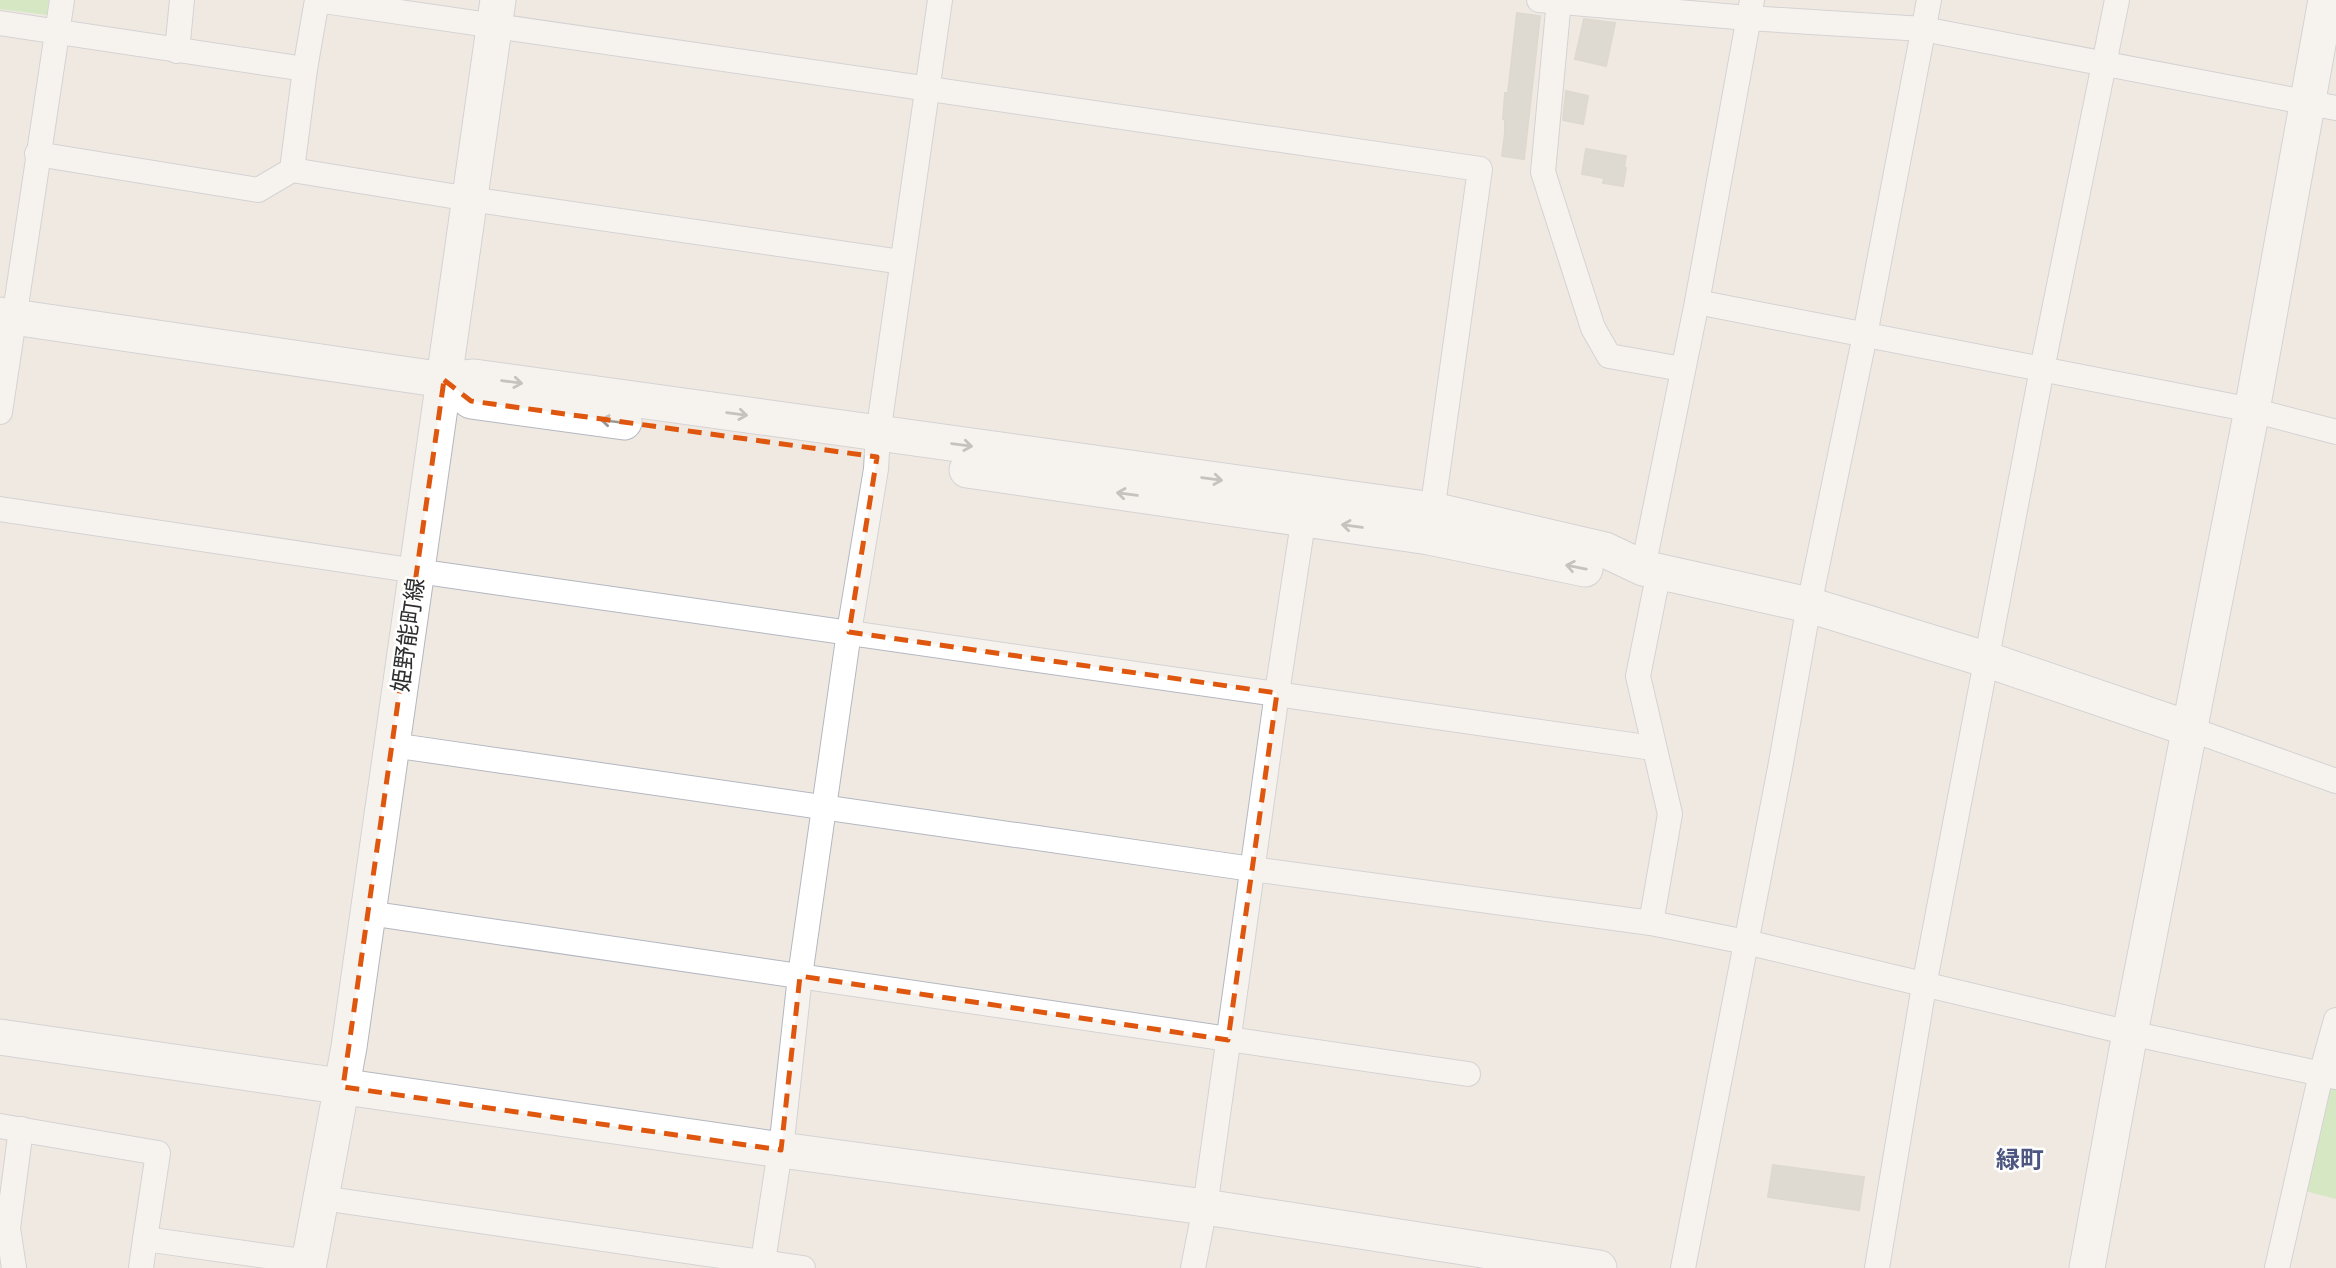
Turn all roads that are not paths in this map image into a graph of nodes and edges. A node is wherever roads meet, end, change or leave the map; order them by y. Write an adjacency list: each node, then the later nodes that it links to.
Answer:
1 (62, 0): 13 (street)
2 (182, 0): 14 (street)
3 (317, 0): 10 (street); 16 (street)
4 (940, 0): 17 (street)
5 (1929, 0): 12 (street)
6 (2117, 0): 15 (street)
7 (2326, 0): 18 (street)
8 (1552, 1): 9 (street); 26 (street)
9 (1750, 9): 12 (street); 23 (street)
10 (496, 13): 17 (street); 21 (street, 姫野能町線)
11 (0, 23): 13 (street)
12 (1923, 29): 15 (street); 25 (street)
13 (57, 32): 14 (street); 19 (street)
14 (177, 51): 16 (street)
15 (2103, 63): 18 (street); 27 (street)
16 (305, 69): 20 (street)
17 (926, 88): 22 (street); 35 (street)
18 (2322, 105): 29 (street)
19 (37, 154): 20 (street); 24 (street)
20 (292, 170): 21 (street)
21 (470, 199): 22 (street); 28 (street, 姫野能町線)
22 (902, 262): 32 (street)
23 (1697, 302): 25 (street); 26 (street)
24 (7, 315): 28 (street); 30 (street)
25 (1865, 335): 27 (street); 38 (street)
26 (1682, 369): 36 (street)
27 (2042, 369): 29 (street); 40 (street)
28 (444, 380): 32 (street); 37 (street, 姫野能町線)
29 (2252, 410): 31 (street); 42 (street)
30 (0, 412)
31 (2336, 432)
32 (877, 445): 33 (street); 39 (street)
33 (1306, 506): 35 (street); 41 (street)
34 (0, 509): 37 (street)
35 (1431, 524): 36 (street)
36 (1652, 570): 38 (street); 44 (street)
37 (417, 571): 39 (street); 43 (street, 姫野能町線)
38 (1809, 605): 40 (street); 50 (street)
39 (849, 632): 41 (street); 46 (street)
40 (1987, 660): 42 (street); 52 (street)
41 (1277, 693): 44 (street); 47 (street)
42 (2190, 729): 45 (street); 54 (street)
43 (392, 745): 46 (street); 48 (street, 姫野能町線)
44 (1653, 747): 49 (street)
45 (2336, 781)
46 (825, 806): 47 (street); 51 (street)
47 (1252, 869): 49 (street); 56 (street)
48 (369, 913): 51 (street); 59 (street, 姫野能町線)
49 (1651, 923): 50 (street)
50 (1745, 942): 52 (street); 72 (street)
51 (800, 976): 56 (street); 61 (street)
52 (1924, 985): 54 (street); 73 (street)
53 (2336, 1020): 58 (street)
54 (2130, 1034): 58 (street); 74 (street)
55 (0, 1037): 59 (street)
56 (1228, 1040): 57 (street); 63 (street)
57 (1468, 1074)
58 (2328, 1076): 75 (street)
59 (343, 1087): 61 (street); 62 (street, 姫野能町線)
60 (10, 1128): 64 (street); 67 (street)
61 (781, 1150): 63 (street); 66 (street)
62 (322, 1198): 65 (street, 姫野能町線); 66 (street)
63 (1205, 1207): 70 (street); 71 (street)
64 (145, 1239): 65 (street); 68 (street)
65 (309, 1265)
66 (762, 1265): 69 (street)
67 (14, 1268)
68 (141, 1268)
69 (803, 1268)
70 (1193, 1268)
71 (1599, 1268)
72 (1682, 1268)
73 (1877, 1268)
74 (2087, 1268)
75 (2277, 1268)

